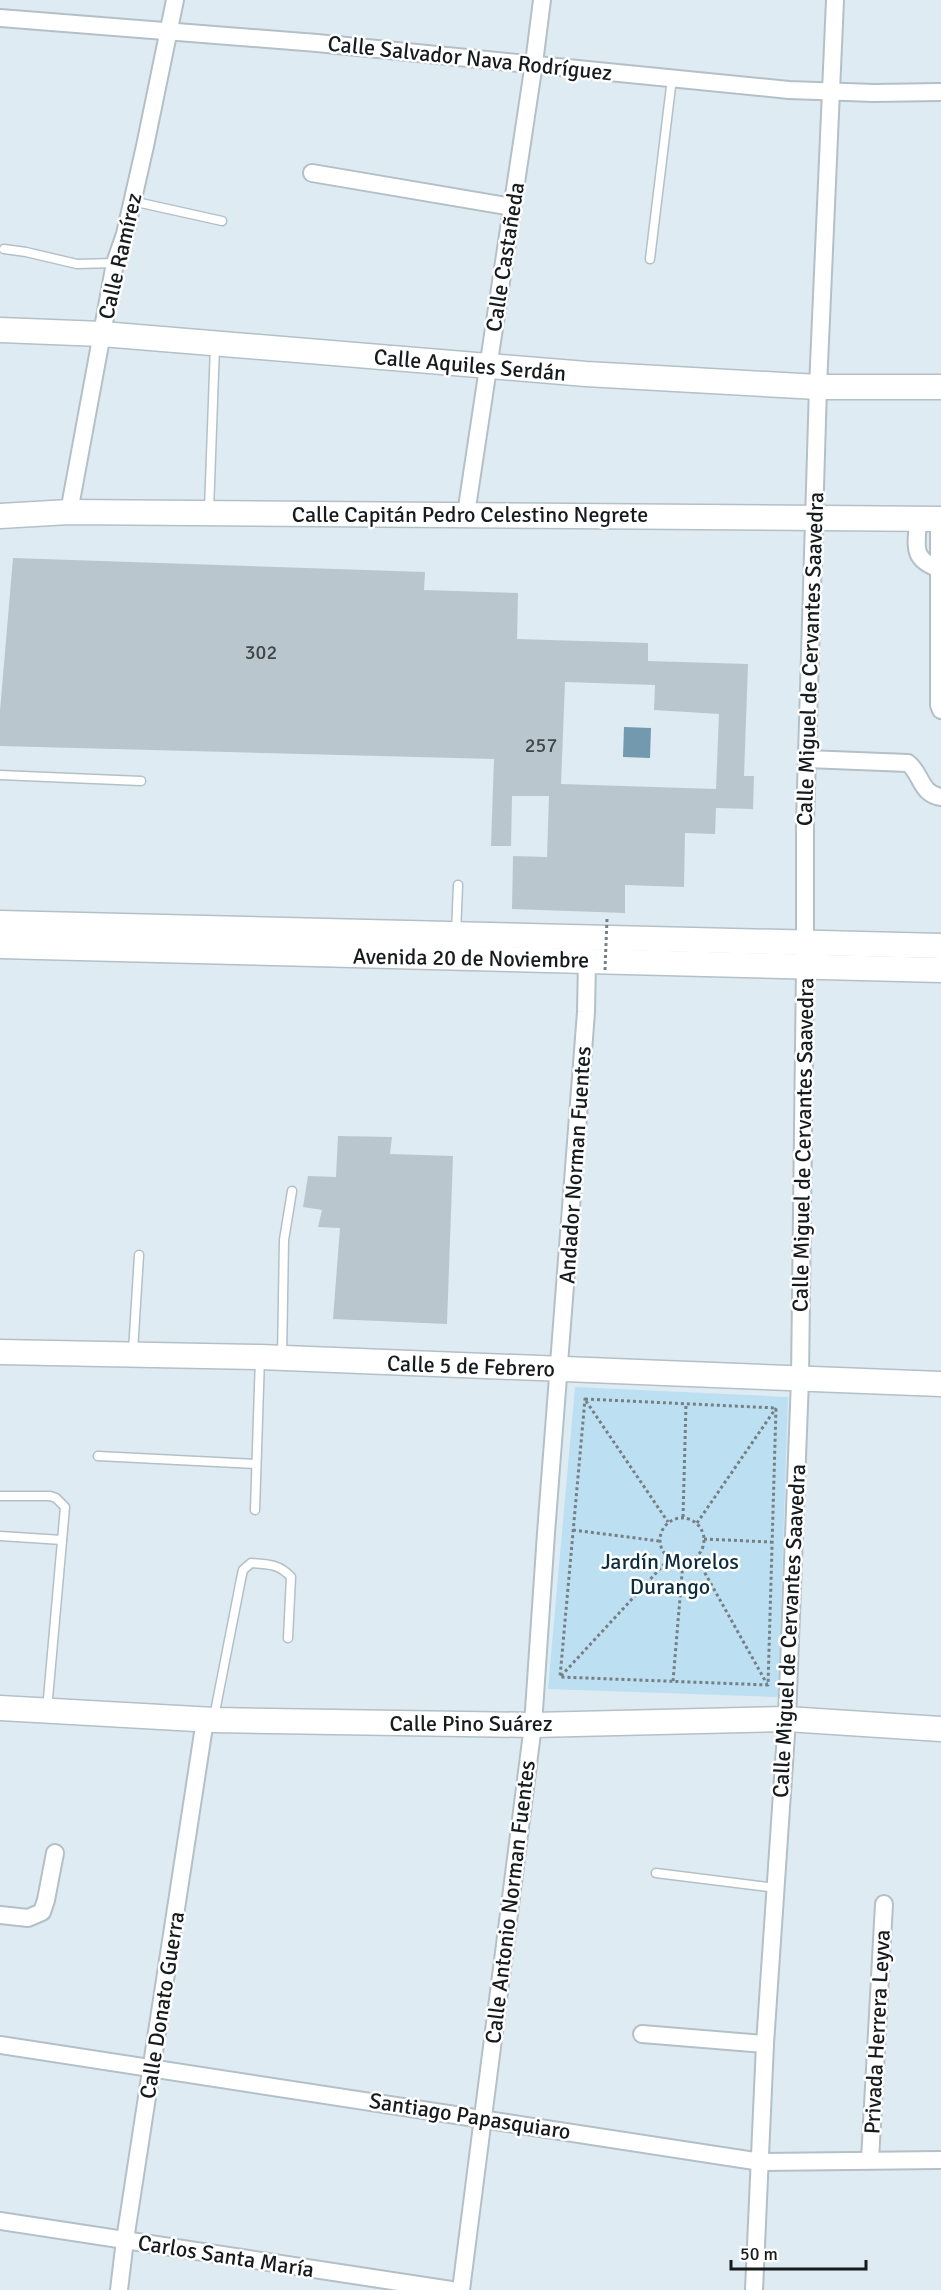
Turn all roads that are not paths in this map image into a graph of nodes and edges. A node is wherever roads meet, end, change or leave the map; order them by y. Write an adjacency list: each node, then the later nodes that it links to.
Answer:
1 (175, 0): 5 (street, Calle Ramírez)
2 (542, 0): 6 (street, Calle Castañeda)
3 (835, 0): 8 (street, Calle Miguel de Cervantes Saavedra)
4 (0, 18): 5 (street, Calle Salvador Nava Rodríguez)
5 (171, 30): 6 (street, Calle Salvador Nava Rodríguez); 11 (street, Calle Ramírez)
6 (534, 63): 7 (street, Calle Salvador Nava Rodríguez); 12 (street, Calle Castañeda)
7 (672, 78): 8 (street, Calle Salvador Nava Rodríguez); 15 (lane)
8 (831, 92): 9 (street, Calle Salvador Nava Rodríguez); 21 (street, Calle Miguel de Cervantes Saavedra)
9 (941, 92)
10 (312, 173): 12 (street)
11 (132, 201): 13 (lane); 16 (street, Calle Ramírez)
12 (512, 207): 20 (street, Calle Castañeda)
13 (222, 221)
14 (4, 249): 16 (lane)
15 (650, 259)
16 (115, 263): 18 (street, Calle Ramírez)
17 (0, 330): 18 (street, Calle Aquiles Serdán)
18 (102, 334): 19 (street, Calle Aquiles Serdán); 23 (street, Calle Ramírez)
19 (216, 343): 20 (street, Calle Aquiles Serdán); 24 (lane)
20 (488, 367): 21 (street, Calle Aquiles Serdán); 25 (street, Calle Castañeda)
21 (818, 387): 22 (street, Calle Aquiles Serdán); 27 (street, Calle Miguel de Cervantes Saavedra)
22 (941, 387)
23 (69, 512): 24 (street, Calle Capitán Pedro Celestino Negrete); 26 (street, Calle Capitán Pedro Celestino Negrete)
24 (208, 513): 25 (street, Calle Capitán Pedro Celestino Negrete)
25 (466, 514): 27 (street, Calle Capitán Pedro Celestino Negrete)
26 (0, 516)
27 (813, 517): 28 (street, Calle Capitán Pedro Celestino Negrete); 32 (street, Calle Miguel de Cervantes Saavedra)
28 (933, 519): 29 (street)
29 (940, 569): 30 (street)
30 (940, 611): 31 (street)
31 (941, 710)
32 (807, 759): 35 (street); 39 (street, Calle Miguel de Cervantes Saavedra)
33 (0, 775): 34 (lane)
34 (141, 781)
35 (941, 797)
36 (458, 885): 38 (lane)
37 (0, 923): 38 (street, Avenida 20 de Noviembre)
38 (456, 934): 39 (street, Avenida 20 de Noviembre)
39 (804, 942): 41 (street, Avenida 20 de Noviembre); 43 (street, Calle Miguel de Cervantes Saavedra)
40 (0, 946): 42 (street, Avenida 20 de Noviembre)
41 (941, 946)
42 (596, 965): 43 (street, Avenida 20 de Noviembre); 50 (street, Andador Norman Fuentes)
43 (805, 966): 44 (street, Avenida 20 de Noviembre); 51 (street, Calle Miguel de Cervantes Saavedra)
44 (941, 970)
45 (292, 1191): 49 (lane)
46 (139, 1255): 48 (lane)
47 (0, 1352): 48 (street, Calle 5 de Febrero)
48 (132, 1355): 49 (street, Calle 5 de Febrero)
49 (271, 1358): 50 (street, Calle 5 de Febrero); 54 (lane)
50 (559, 1370): 51 (street, Calle 5 de Febrero); 64 (street, Calle Antonio Norman Fuentes)
51 (800, 1379): 52 (street, Calle 5 de Febrero); 62 (street, Calle Miguel de Cervantes Saavedra)
52 (941, 1384)
53 (98, 1456): 54 (lane)
54 (256, 1464): 56 (lane)
55 (0, 1496): 58 (lane)
56 (255, 1510)
57 (0, 1536): 58 (lane)
58 (62, 1540): 61 (lane)
59 (288, 1638): 63 (lane)
60 (0, 1708): 61 (street, Calle Pino Suárez)
61 (47, 1710): 63 (street, Calle Pino Suárez)
62 (787, 1719): 64 (street, Calle Pino Suárez); 65 (street, Calle Pino Suárez); 68 (street, Calle Miguel de Cervantes Saavedra)
63 (209, 1720): 64 (street, Calle Pino Suárez); 74 (street, Calle Donato Guerra)
64 (533, 1725): 75 (street, Calle Antonio Norman Fuentes)
65 (941, 1729)
66 (55, 1853): 70 (street)
67 (656, 1873): 68 (lane)
68 (776, 1888): 72 (street, Calle Miguel de Cervantes Saavedra)
69 (884, 1904): 76 (street, Privada Herrera Leyva)
70 (0, 1915)
71 (642, 2034): 72 (street)
72 (765, 2044): 78 (street, Calle Miguel de Cervantes Saavedra)
73 (0, 2045): 74 (street, Santiago Papasquiaro)
74 (153, 2067): 75 (street, Santiago Papasquiaro); 80 (street, Calle Donato Guerra)
75 (483, 2118): 78 (street, Santiago Papasquiaro); 83 (street, Calle Antonio Norman Fuentes)
76 (870, 2160): 77 (street, Santiago Papasquiaro); 78 (street, Santiago Papasquiaro)
77 (941, 2160)
78 (761, 2162): 84 (street, Calle Miguel de Cervantes Saavedra)
79 (0, 2221): 80 (street, Carlos Santa María)
80 (125, 2240): 81 (street, Calle Donato Guerra); 82 (street, Carlos Santa María)
81 (119, 2290)
82 (451, 2290)
83 (460, 2290)
84 (754, 2290)

